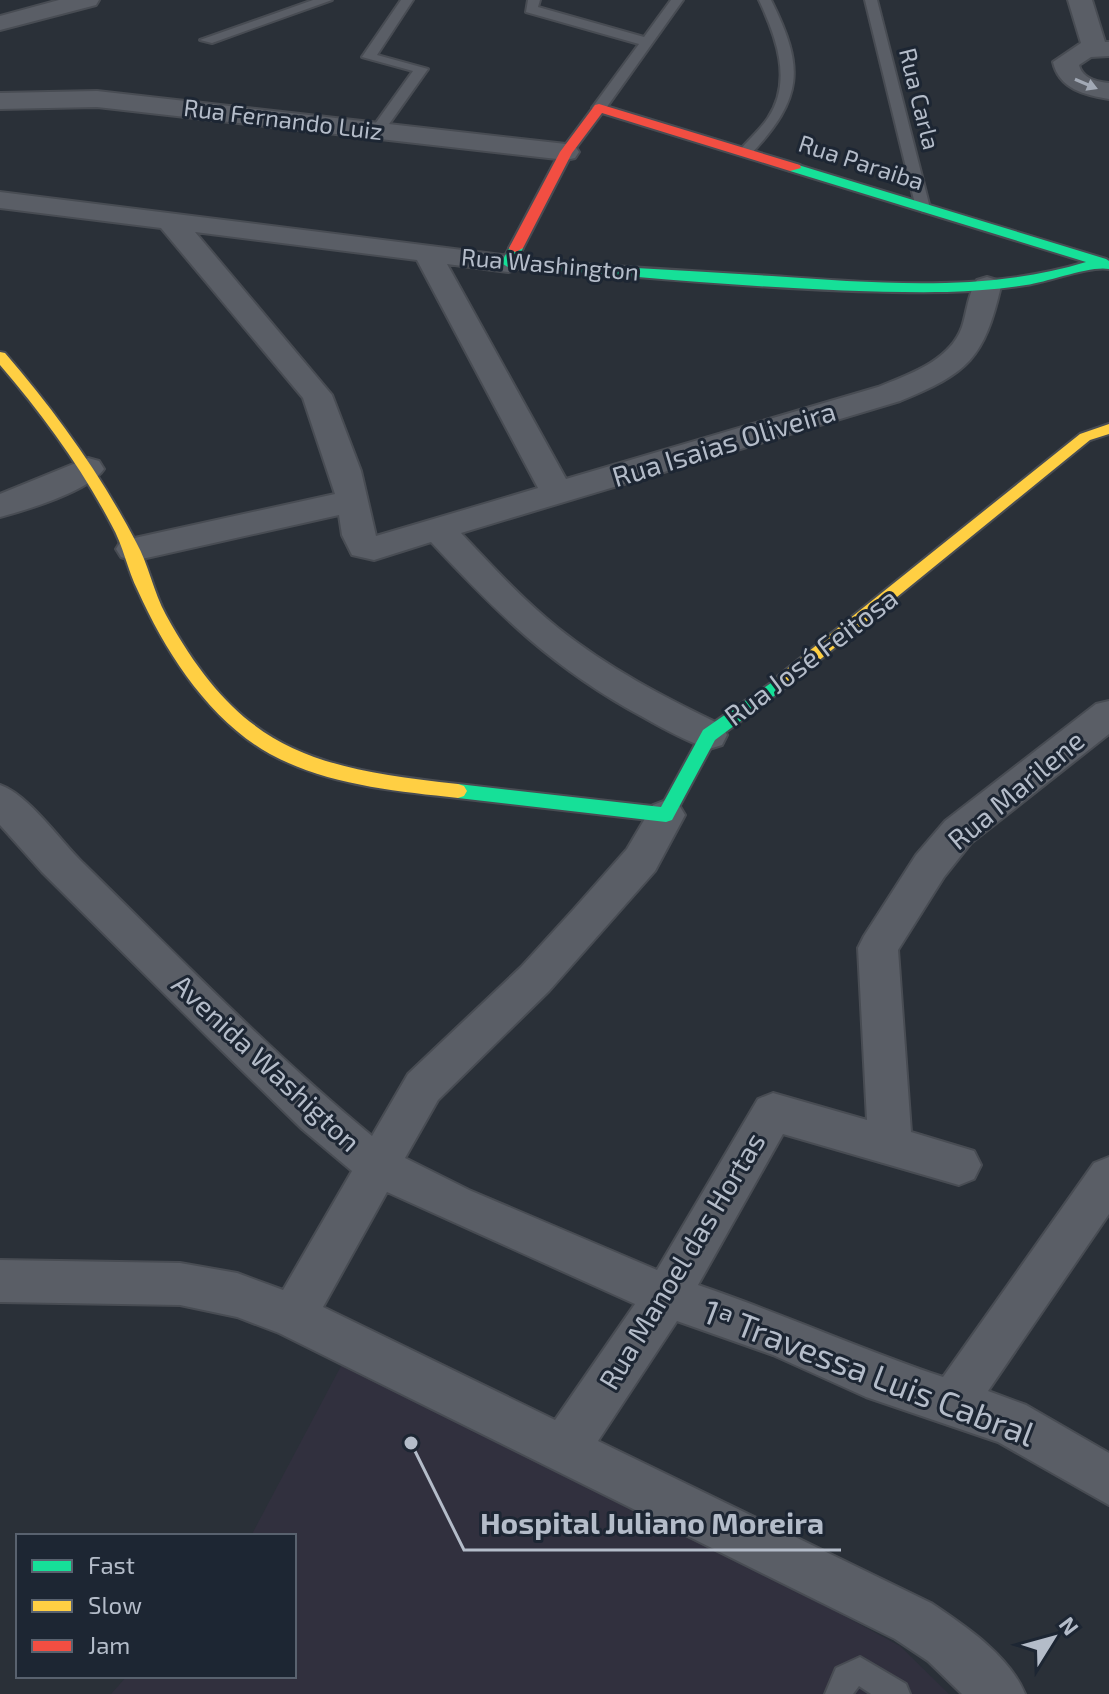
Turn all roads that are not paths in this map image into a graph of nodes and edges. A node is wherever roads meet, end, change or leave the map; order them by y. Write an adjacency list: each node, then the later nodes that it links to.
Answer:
1 (87, 0): 9 (street)
2 (326, 0): 10 (lane)
3 (407, 0): 16 (lane)
4 (534, 0): 11 (lane)
5 (677, 0): 11 (lane)
6 (765, 0): 17 (lane)
7 (871, 0): 20 (lane, Rua Carla)
8 (1080, 0): 12 (street)
9 (0, 23)
10 (207, 40)
11 (646, 42): 15 (lane)
12 (1102, 49): 13 (street, one-way to 13)
13 (1109, 91)
14 (0, 101): 16 (street, Rua Fernando Luiz)
15 (599, 108): 17 (street, Rua Paraiba); 18 (street)
16 (377, 131): 18 (street, Rua Fernando Luiz)
17 (746, 151): 20 (street, Rua Paraiba)
18 (566, 152): 23 (street)
19 (0, 200): 21 (street, Rua Washington)
20 (923, 208): 24 (street, Rua Paraiba)
21 (169, 220): 22 (street, Rua Washington); 30 (street)
22 (428, 255): 23 (street, Rua Washington); 29 (street)
23 (508, 263): 25 (street, Rua Washington)
24 (1105, 264): 25 (street, Rua Washington)
25 (987, 286): 29 (street, Rua Isaias Oliveira)
26 (0, 356): 28 (street)
27 (1109, 429): 35 (street, Rua José Feitosa)
28 (88, 469): 31 (street); 33 (street)
29 (558, 494): 32 (street, Rua Isaias Oliveira)
30 (353, 501): 32 (street, Rua Isaias Oliveira); 33 (street)
31 (0, 506)
32 (423, 532): 35 (street, Rua José Feitosa)
33 (133, 549): 37 (street)
34 (1109, 714): 38 (street, Rua Marilene)
35 (709, 735): 37 (street)
36 (0, 800): 40 (street, Avenida Washigton)
37 (666, 815): 40 (street)
38 (890, 1145): 39 (street, Rua Manoel das Hortas); 43 (street, Rua Manoel das Hortas)
39 (959, 1165)
40 (377, 1166): 43 (street, Avenida Washigton); 44 (street)
41 (1109, 1177): 45 (street)
42 (0, 1281): 44 (street)
43 (667, 1296): 45 (street, 1ª Travessa Luis Cabral); 46 (street, Rua Manoel das Hortas)
44 (293, 1316): 46 (street)
45 (953, 1402): 47 (street, 1ª Travessa Luis Cabral)
46 (563, 1451): 50 (street)
47 (1109, 1481)
48 (839, 1694): 49 (lane)
49 (896, 1694)
50 (999, 1694)

